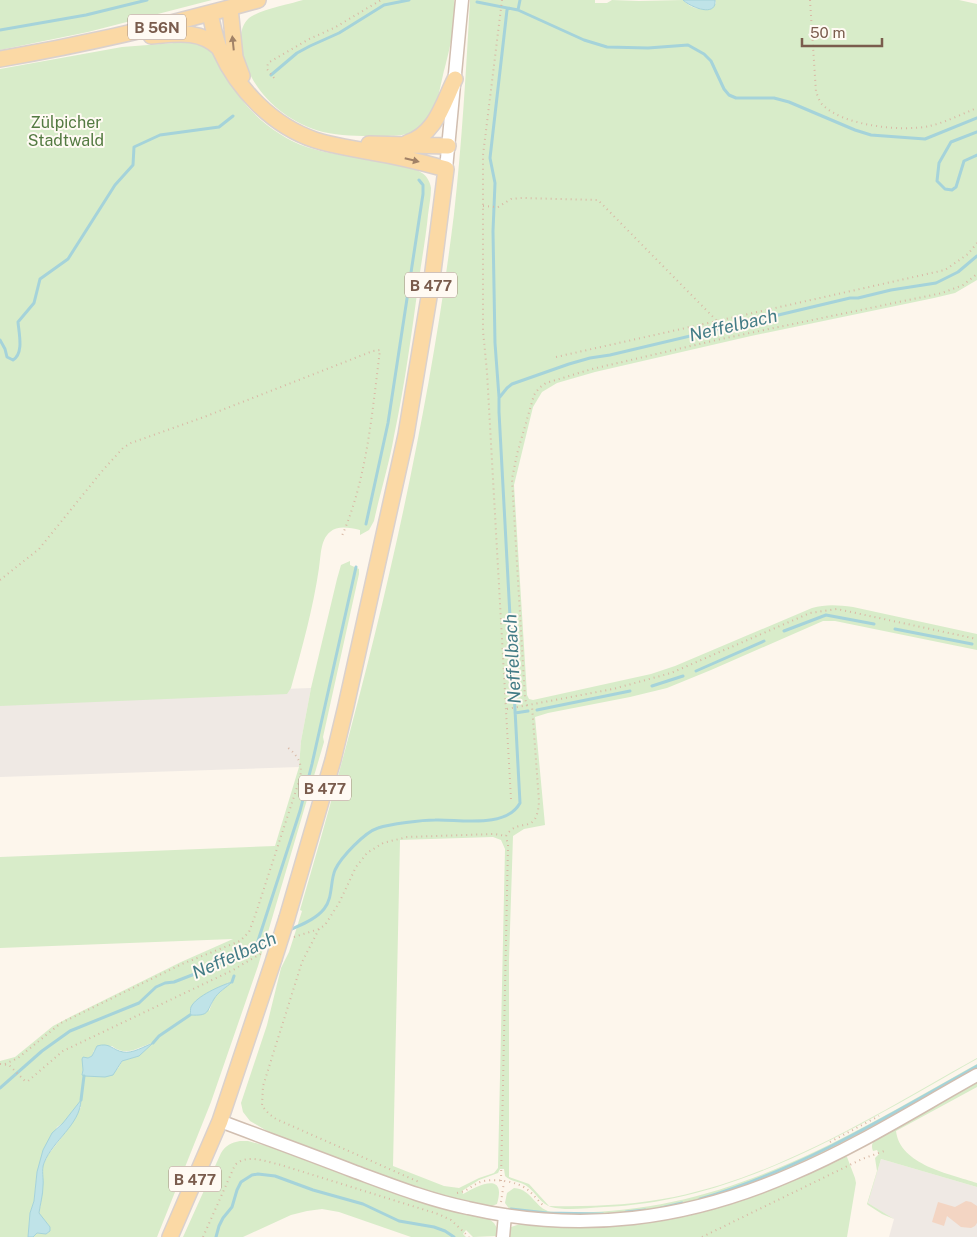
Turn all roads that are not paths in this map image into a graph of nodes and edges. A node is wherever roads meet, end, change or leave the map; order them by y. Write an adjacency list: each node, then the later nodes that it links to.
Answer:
1 (258, 0): 3 (main road, B 56N)
2 (462, 0): 8 (street)
3 (230, 8): 4 (main road, B 56N); 9 (main road, one-way to 3)
4 (210, 14): 5 (main road, B 56N); 6 (main road)
5 (104, 40): 6 (main road); 7 (main road, B 56N)
6 (219, 48): 9 (main road)
7 (0, 59)
8 (455, 79): 11 (main road); 12 (street)
9 (258, 104): 10 (main road)
10 (330, 144): 11 (main road); 13 (main road, one-way to 13)
11 (405, 144): 12 (main road)
12 (448, 146): 13 (street)
13 (446, 169): 15 (main road, B 477, bridge)
14 (977, 1075): 16 (street)
15 (220, 1121): 16 (street); 17 (main road, B 477)
16 (502, 1215): 18 (street)
17 (170, 1237)
18 (502, 1237)

